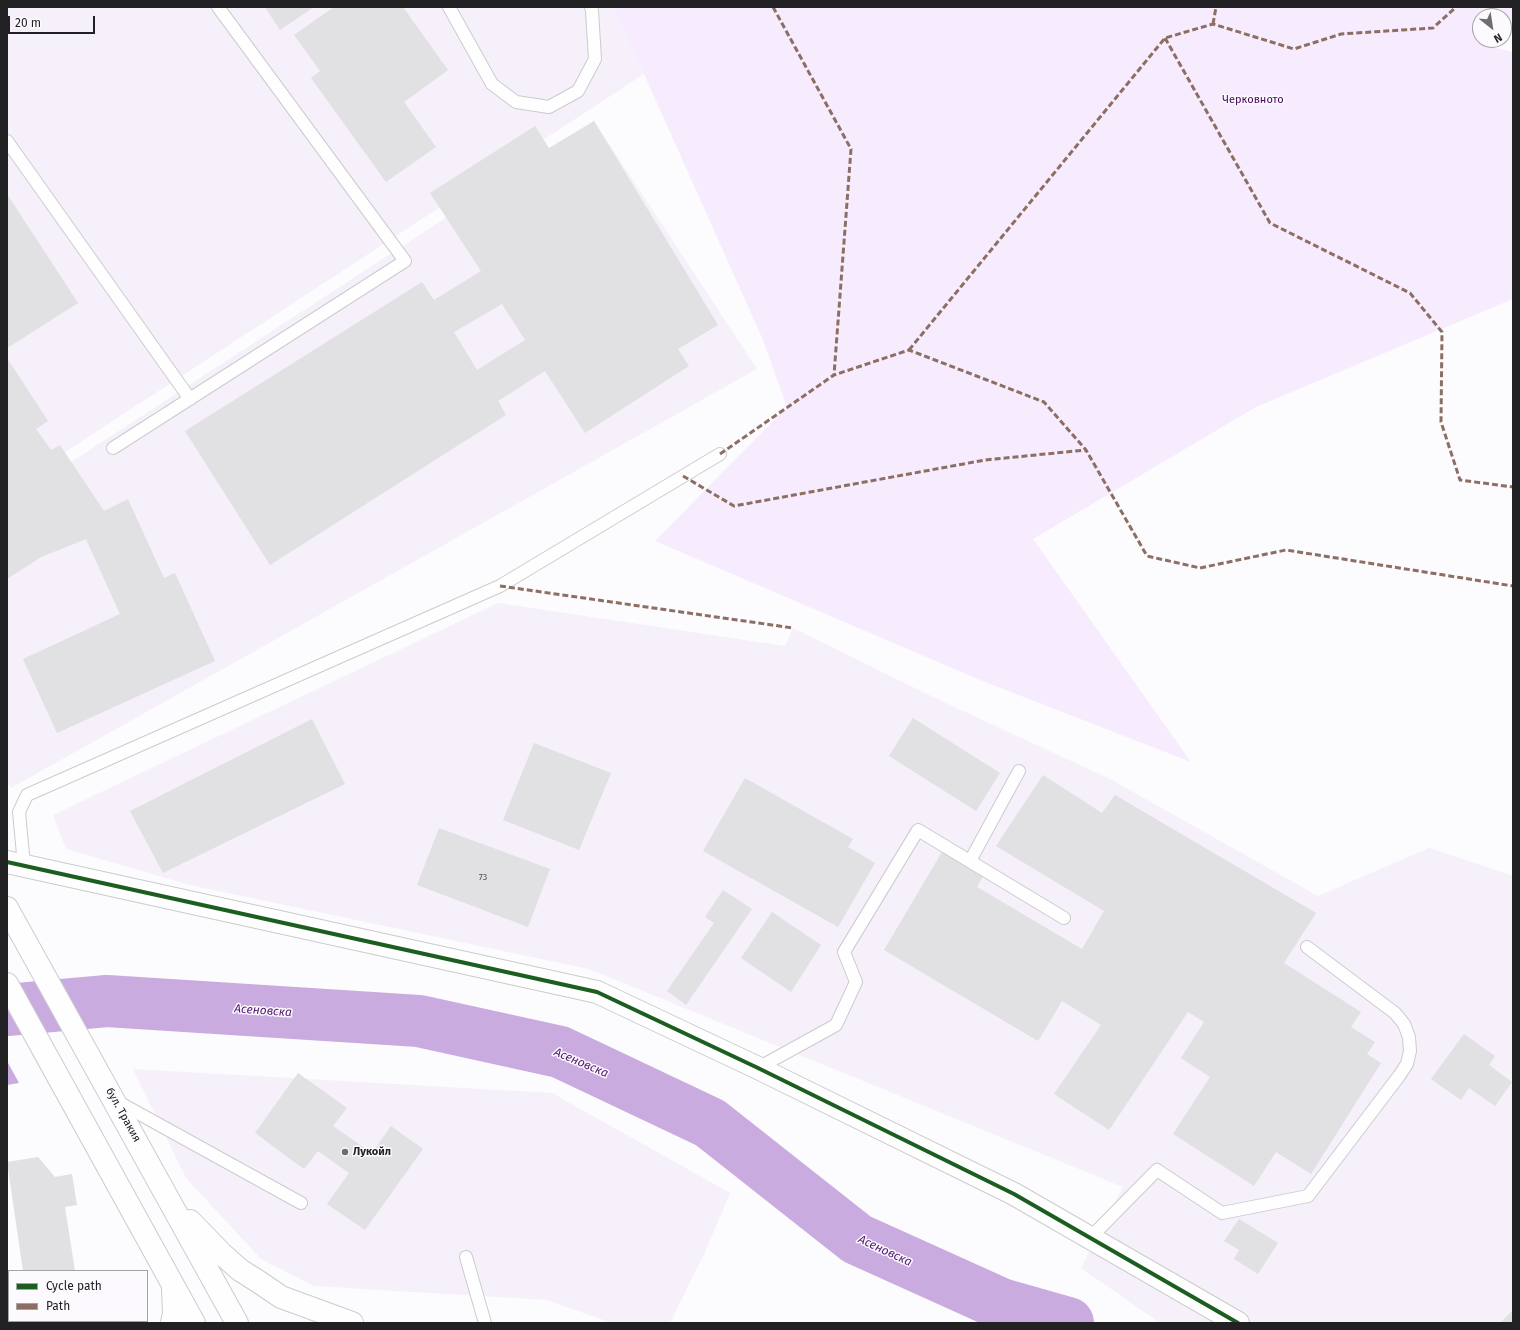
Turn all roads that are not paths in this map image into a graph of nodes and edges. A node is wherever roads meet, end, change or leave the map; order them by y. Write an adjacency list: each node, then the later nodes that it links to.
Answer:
1 (218, 7): 5 (lane)
2 (449, 7): 3 (lane)
3 (591, 7)
4 (7, 141): 5 (lane)
5 (190, 399): 6 (lane)
6 (113, 448)
7 (720, 454): 10 (lane)
8 (1019, 771): 9 (lane)
9 (970, 862): 12 (lane); 15 (lane)
10 (15, 864): 15 (street)
11 (7, 908): 16 (street, бул. Тракия)
12 (1064, 918)
13 (1307, 947): 19 (lane)
14 (7, 984): 21 (street)
15 (758, 1068): 19 (street)
16 (115, 1101): 17 (street, бул. Тракия); 18 (lane)
17 (165, 1192): 24 (street, бул. Тракия); 25 (street)
18 (301, 1203)
19 (1090, 1238): 27 (street)
20 (466, 1257): 26 (lane)
21 (173, 1284): 22 (street); 23 (street)
22 (172, 1323)
23 (194, 1323)
24 (237, 1323)
25 (352, 1323)
26 (485, 1323)
27 (1238, 1323)

